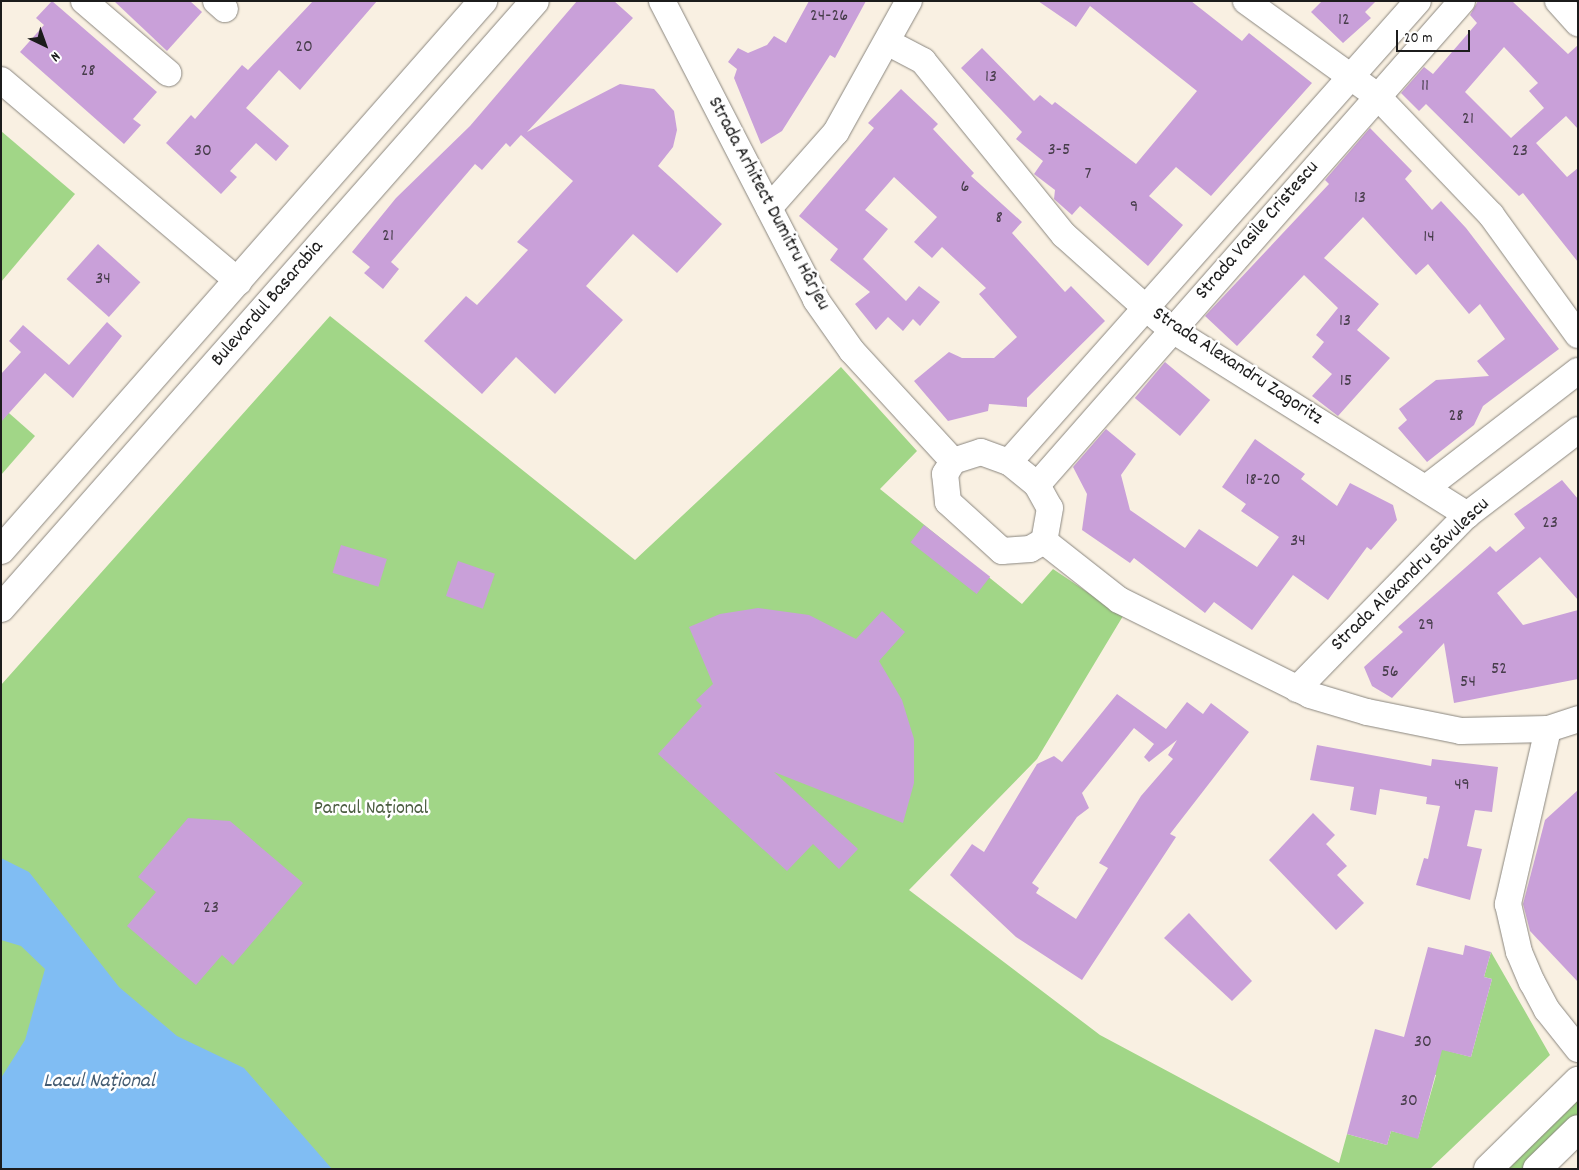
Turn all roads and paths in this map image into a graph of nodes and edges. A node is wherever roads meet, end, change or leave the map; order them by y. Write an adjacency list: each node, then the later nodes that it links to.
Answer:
1 (84, 1): 12 (street)
2 (483, 1): 17 (main road, Bulevardul Basarabia)
3 (535, 1): 30 (main road, Bulevardul Basarabia)
4 (662, 1): 16 (street, Strada Arhitect Dumitru Hârjeu)
5 (909, 1): 11 (street)
6 (1246, 1): 13 (street)
7 (1418, 1): 13 (street, Strada Vasile Cristescu)
8 (1462, 1): 15 (street, Strada Vasile Cristescu)
9 (1558, 1): 10 (street)
10 (1578, 23)
11 (887, 42): 16 (street); 18 (street, Strada Alexandru Zagoritz)
12 (168, 73)
13 (1353, 75): 15 (street); 18 (street, Strada Vasile Cristescu)
14 (1, 80): 17 (street, Bulevardul Basarabia)
15 (1377, 96): 19 (street, Strada Vasile Cristescu); 20 (street)
16 (769, 208): 23 (street, Strada Arhitect Dumitru Hârjeu)
17 (239, 282): 29 (main road, Bulevardul Basarabia)
18 (1146, 308): 19 (street, Strada Alexandru Zagoritz); 24 (street, Strada Vasile Cristescu)
19 (1172, 329): 25 (street, Strada Vasile Cristescu); 26 (street, Strada Alexandru Zagoritz)
20 (1578, 335)
21 (1578, 371): 26 (street)
22 (1578, 430): 27 (street, Strada Alexandru Săvulescu)
23 (953, 461): 24 (street); 28 (street)
24 (1009, 462): 25 (street)
25 (1037, 485): 28 (street)
26 (1426, 488): 27 (street, Strada Alexandru Zagoritz)
27 (1467, 515): 31 (street, Strada Alexandru Săvulescu)
28 (1044, 541): 31 (street)
29 (1, 550)
30 (1, 608)
31 (1297, 689): 33 (street)
32 (1578, 719): 33 (street)
33 (1548, 729): 34 (street)
34 (1578, 1049)
35 (1578, 1081): 37 (main road)
36 (1578, 1129): 38 (main road)
37 (1488, 1169)
38 (1537, 1169)

